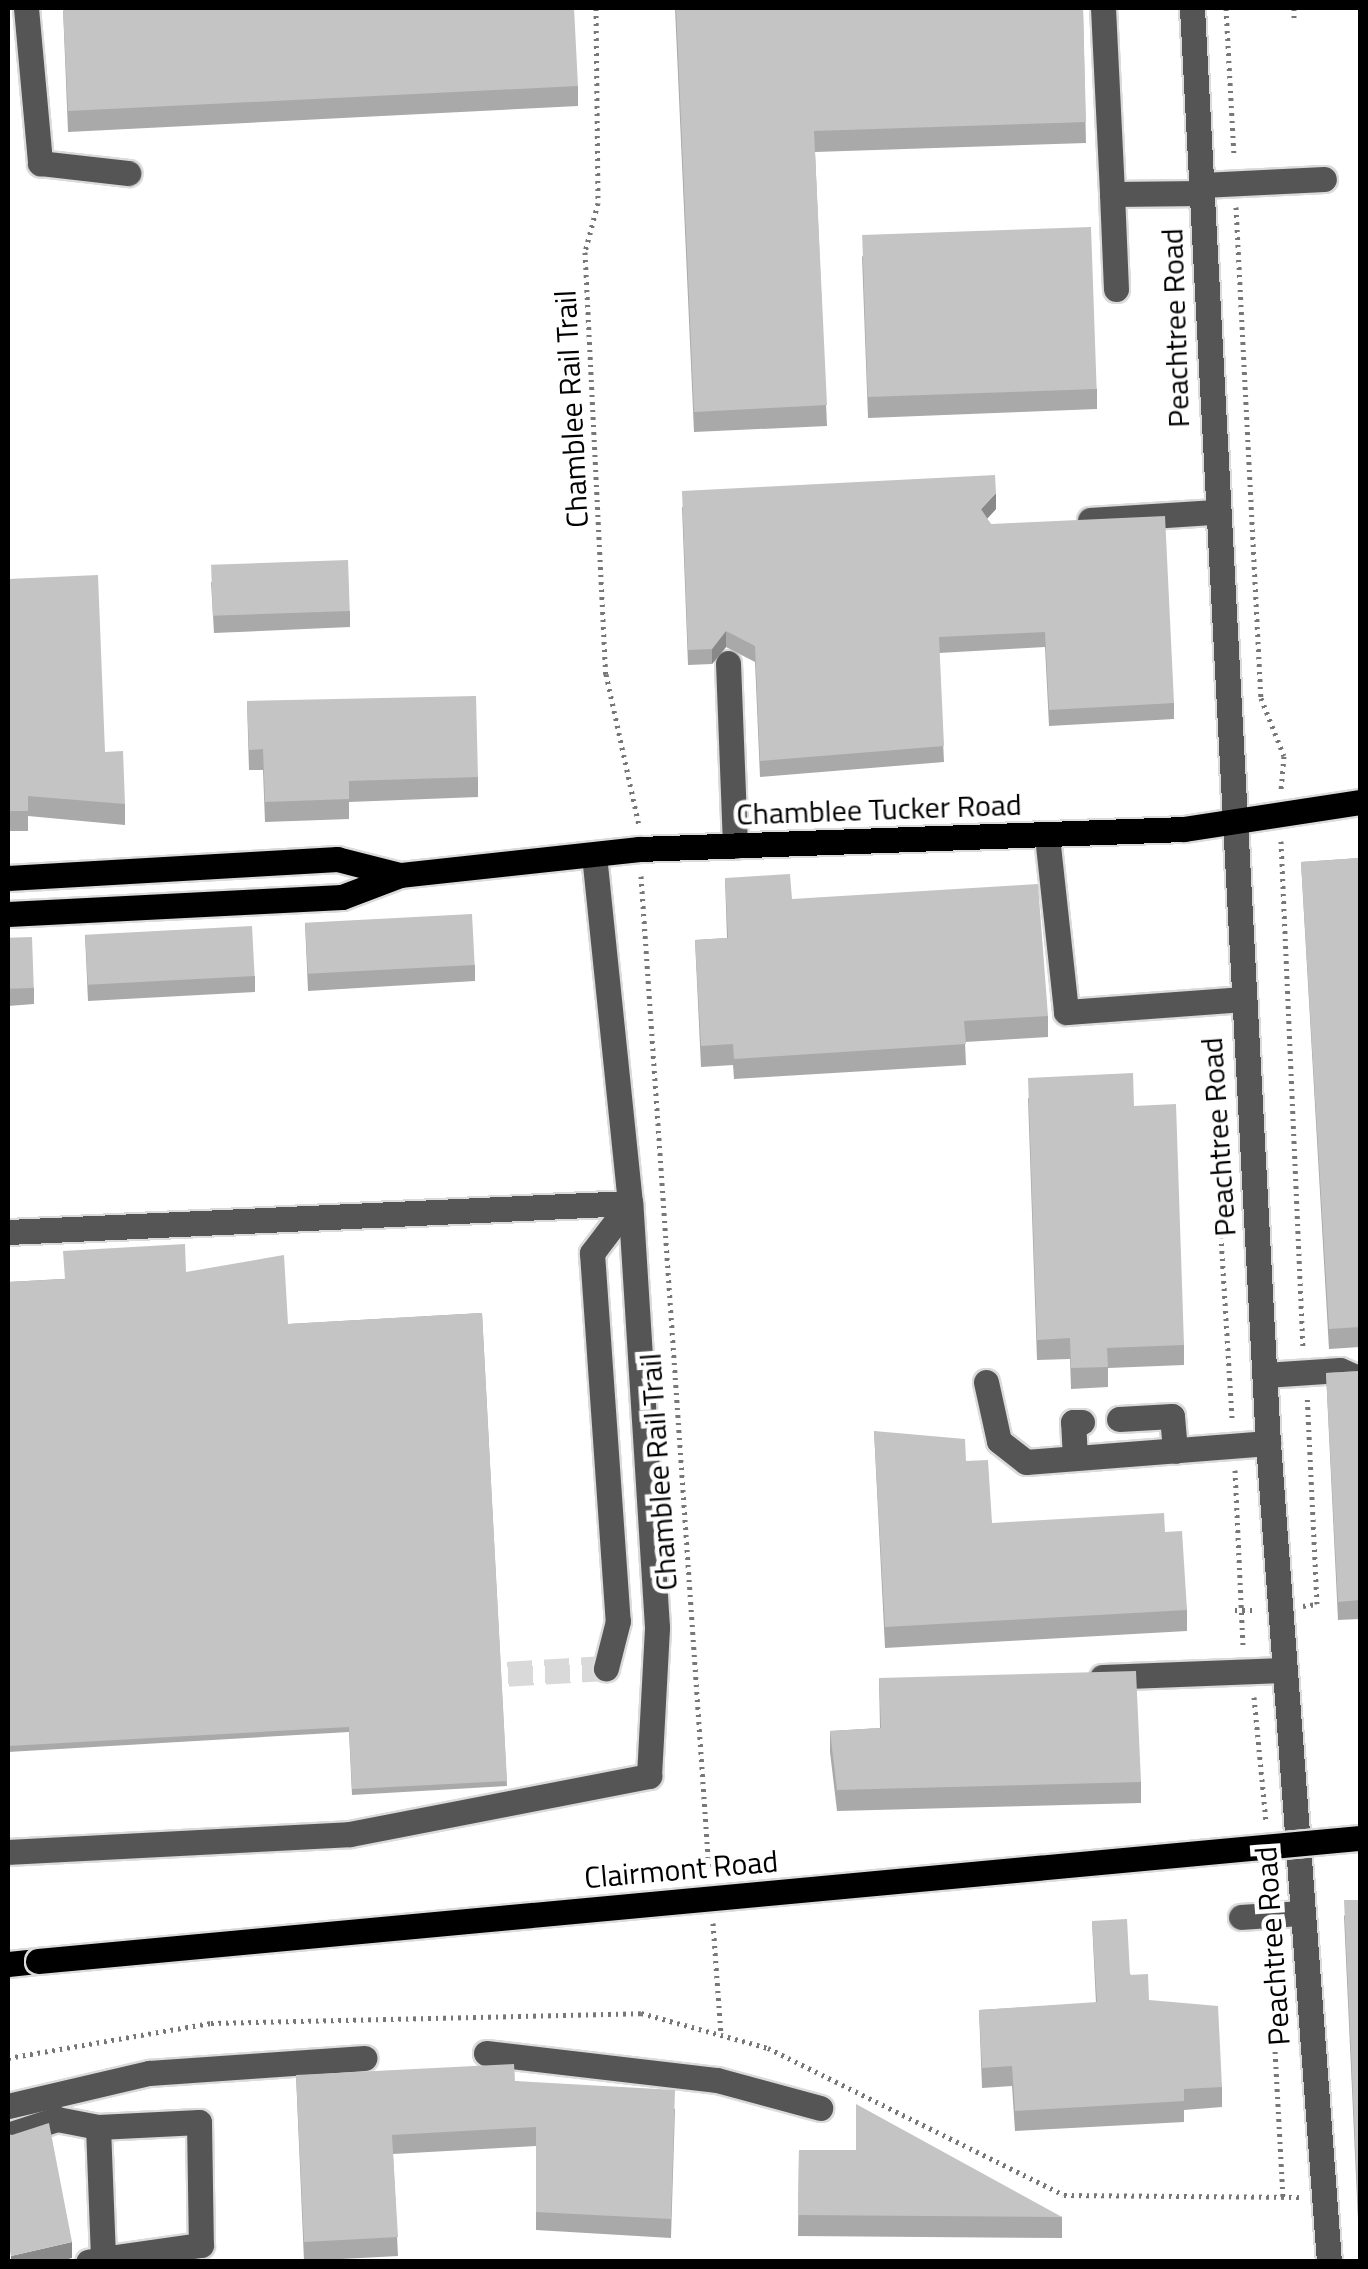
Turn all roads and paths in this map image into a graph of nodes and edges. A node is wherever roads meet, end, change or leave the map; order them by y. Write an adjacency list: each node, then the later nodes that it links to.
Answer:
1 (26, 8): 9 (street)
2 (596, 8): 20 (path, Chamblee Rail Trail)
3 (1103, 8): 12 (street)
4 (1192, 8): 11 (street, Peachtree Road)
5 (1226, 8): 8 (path)
6 (1294, 8): 7 (path)
7 (1294, 22)
8 (1234, 152)
9 (128, 173)
10 (1324, 179): 11 (street)
11 (1202, 189): 12 (street); 15 (street, Peachtree Road)
12 (1112, 194): 14 (street)
13 (1236, 214): 18 (path)
14 (1116, 288)
15 (1215, 512): 16 (street); 21 (street, Peachtree Road)
16 (1052, 522)
17 (728, 664): 23 (street)
18 (1284, 756)
19 (1360, 802): 21 (main road, Chamblee Tucker Road)
20 (640, 806)
21 (1230, 824): 22 (main road, Chamblee Tucker Road); 30 (street, Peachtree Road)
22 (1047, 836): 23 (main road, Chamblee Tucker Road); 30 (street)
23 (735, 846): 24 (main road, Chamblee Tucker Road)
24 (594, 855): 25 (main road, Chamblee Tucker Road); 32 (street)
25 (400, 875): 26 (main road, Chamblee Tucker Road); 29 (main road, Chamblee Tucker Road)
26 (8, 878)
27 (1283, 884): 34 (path)
28 (643, 906): 53 (path, Chamblee Rail Trail)
29 (8, 914)
30 (1242, 999): 36 (street, Peachtree Road)
31 (1209, 1041): 41 (path)
32 (630, 1203): 33 (street); 48 (street); 52 (street)
33 (8, 1232)
34 (1303, 1352)
35 (1354, 1369): 36 (street)
36 (1265, 1375): 42 (street, Peachtree Road)
37 (986, 1382): 44 (street)
38 (1307, 1394): 46 (path)
39 (1119, 1419): 43 (street)
40 (1082, 1422): 44 (street)
41 (1234, 1424)
42 (1268, 1443): 43 (street); 49 (street, Peachtree Road)
43 (1175, 1451): 44 (street)
44 (1075, 1458)
45 (1234, 1479): 47 (path)
46 (1317, 1604)
47 (1235, 1610)
48 (606, 1668)
49 (1283, 1670): 50 (street); 55 (street, Peachtree Road)
50 (1067, 1678)
51 (1360, 1838): 57 (main road, Clairmont Road, bridge)
52 (8, 1852)
53 (710, 1886)
54 (712, 1905): 58 (path)
55 (1302, 1914): 56 (street); 68 (street, Peachtree Road)
56 (1240, 1917)
57 (8, 1964)
58 (721, 2035): 60 (path); 66 (path)
59 (486, 2054): 63 (street)
60 (8, 2058)
61 (364, 2058): 62 (street)
62 (8, 2106)
63 (820, 2108)
64 (98, 2127): 65 (street); 67 (street); 67 (street)
65 (8, 2134)
66 (1284, 2197)
67 (96, 2260)
68 (1329, 2262)

